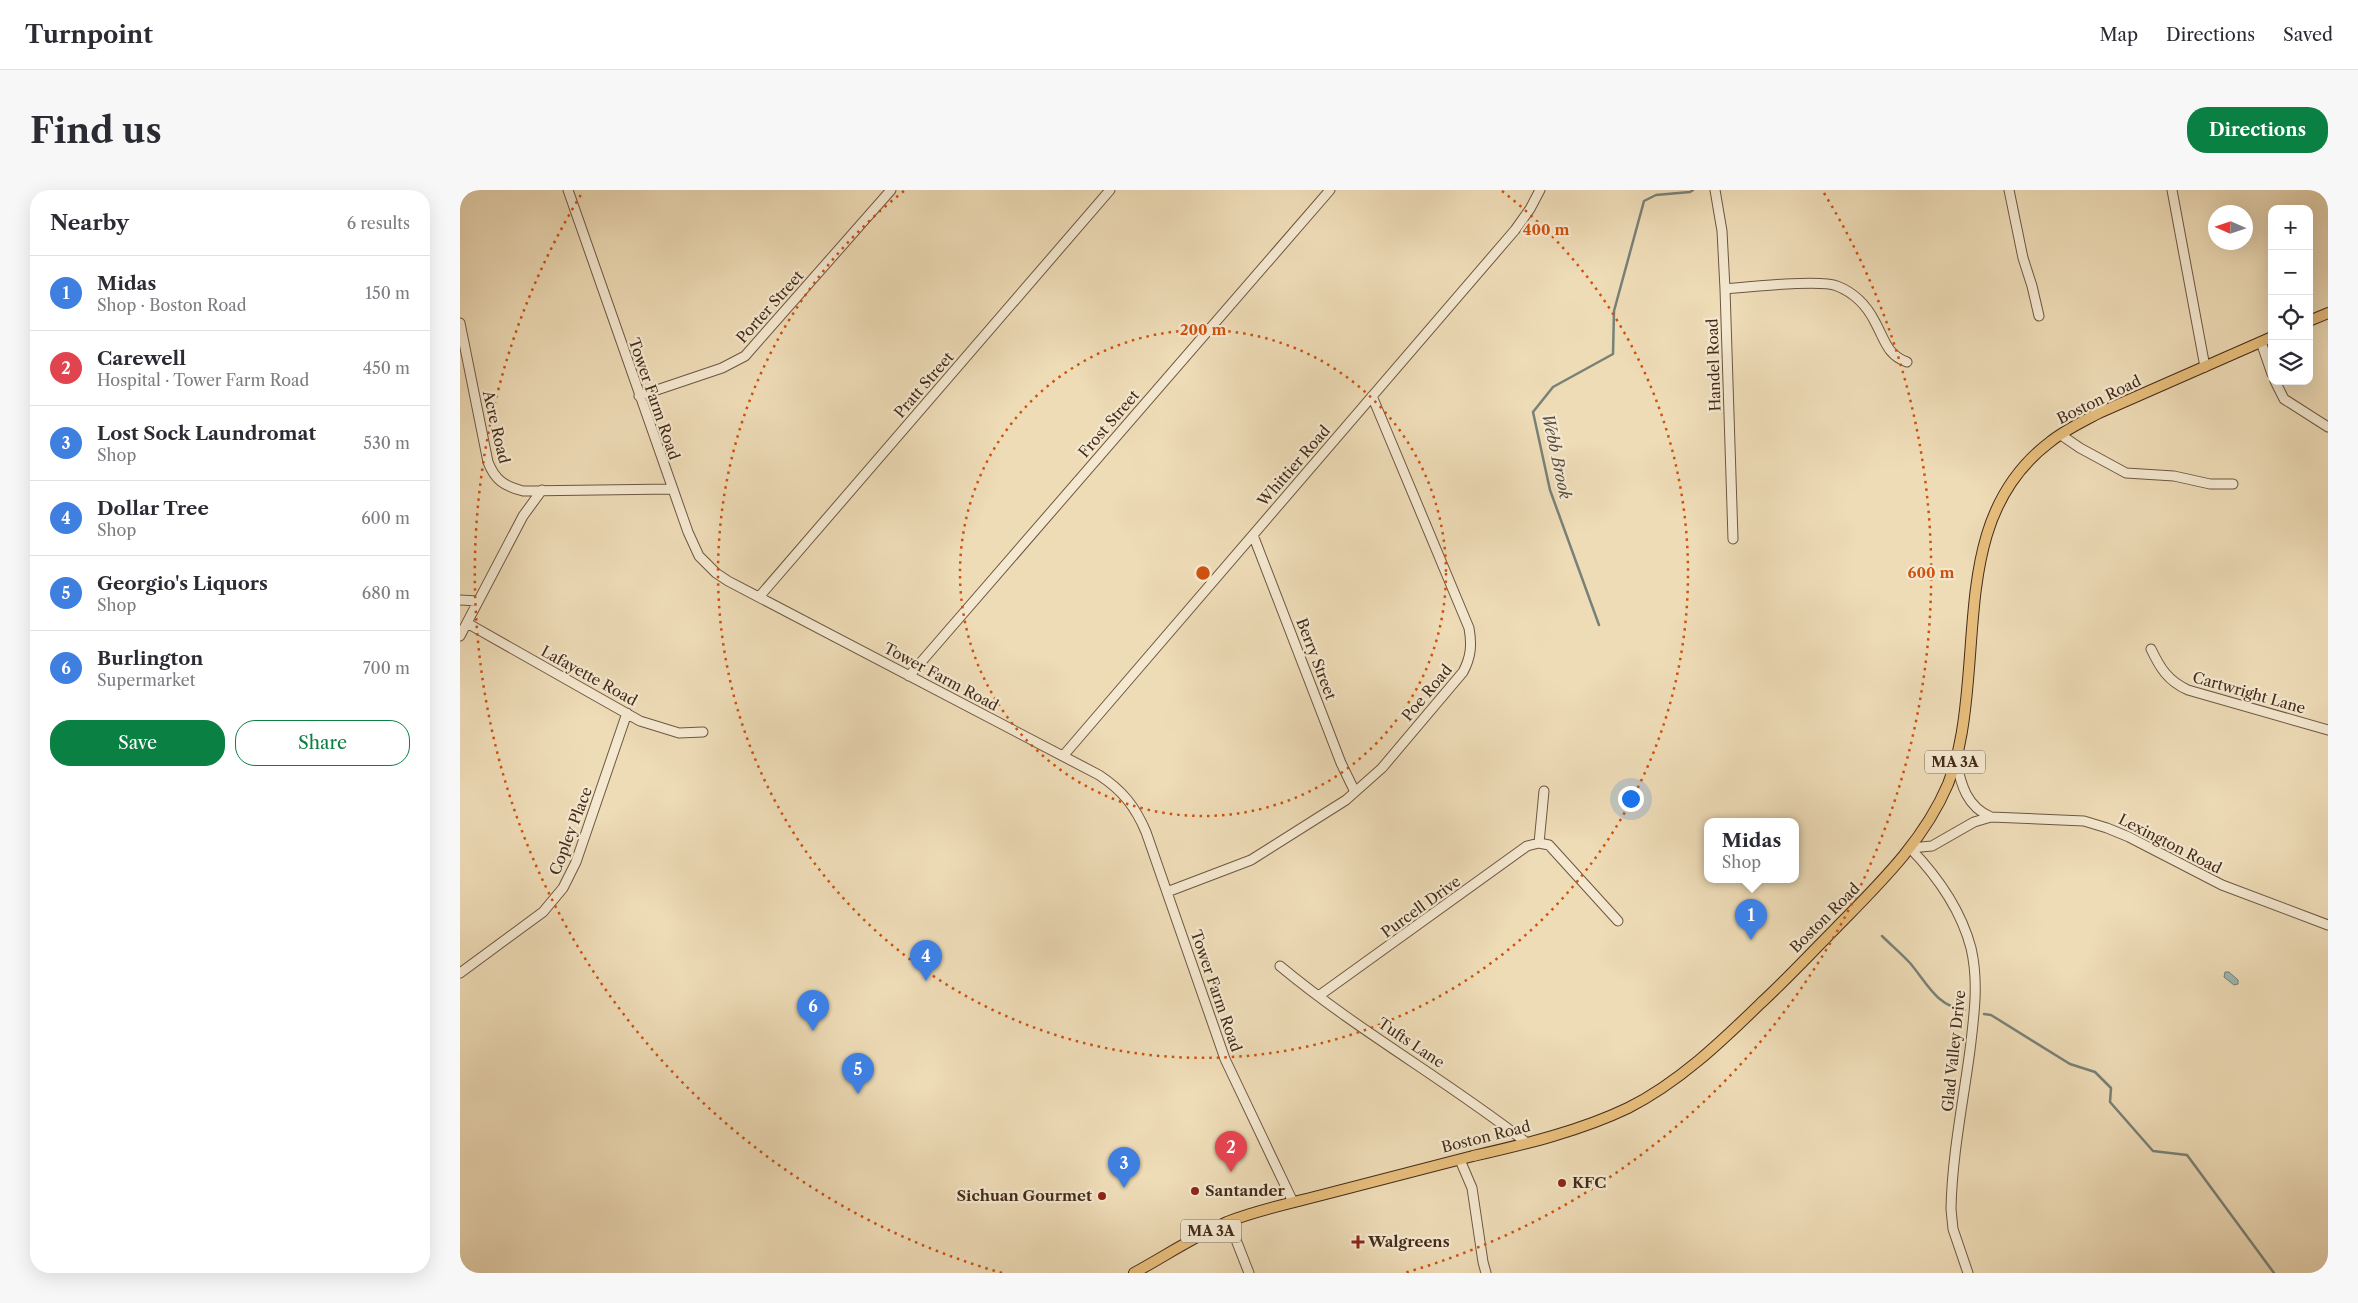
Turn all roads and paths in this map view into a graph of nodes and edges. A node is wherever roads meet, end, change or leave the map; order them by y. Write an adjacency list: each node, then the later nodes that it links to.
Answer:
1 (568, 190): 20 (street, Tower Farm Road)
2 (891, 190): 20 (street, Porter Street)
3 (1110, 190): 29 (street, Pratt Street)
4 (1330, 190): 35 (street, Frost Street)
5 (1540, 190): 21 (street, Whittier Road)
6 (1716, 190): 9 (street, Handel Road)
7 (2008, 190): 11 (street)
8 (2172, 190): 18 (street)
9 (1725, 288): 16 (street); 28 (street, Handel Road)
10 (2328, 312): 12 (main road)
11 (2038, 316)
12 (2313, 319)
13 (460, 323): 26 (street, Acre Road)
14 (2268, 339): 15 (main road, Boston Road / MA 3A)
15 (2261, 342): 17 (street); 18 (main road, Boston Road / MA 3A)
16 (1907, 362)
17 (2268, 362)
18 (2205, 367): 23 (main road, Boston Road / MA 3A)
19 (2277, 385): 22 (street)
20 (638, 396): 25 (street, Tower Farm Road)
21 (1372, 396): 27 (street, Whittier Road); 42 (street, Poe Road)
22 (2328, 427)
23 (2061, 435): 24 (street); 40 (main road, Boston Road / MA 3A)
24 (2234, 484)
25 (672, 489): 26 (street, Acre Road); 29 (street, Tower Farm Road)
26 (542, 490): 31 (street)
27 (1253, 535): 39 (street, Whittier Road); 42 (street, Berry Street)
28 (1733, 539)
29 (759, 597): 35 (street, Tower Farm Road)
30 (460, 600): 31 (street)
31 (478, 601): 32 (street)
32 (466, 623): 33 (street); 36 (street, Lafayette Road)
33 (460, 636)
34 (2151, 649): 37 (street, Cartwright Lane)
35 (909, 676): 39 (street, Tower Farm Road)
36 (627, 713): 38 (street, Lafayette Road); 50 (street, Copley Place)
37 (2328, 730)
38 (703, 732)
39 (1063, 756): 46 (street, Tower Farm Road)
40 (1956, 761): 43 (street); 45 (main road, Boston Road / MA 3A)
41 (1544, 791): 44 (street)
42 (1356, 792): 46 (street, Poe Road)
43 (1991, 817): 45 (street, Lexington Road); 48 (street, Lexington Road)
44 (1538, 843): 47 (street); 51 (street, Purcell Drive)
45 (1910, 848): 52 (main road, Boston Road / MA 3A); 59 (street, Glad Valley Drive)
46 (1167, 892): 54 (street, Tower Farm Road)
47 (1618, 921)
48 (2328, 925)
49 (1280, 966): 51 (street, Tufts Lane)
50 (460, 973)
51 (1320, 995): 52 (street, Tufts Lane)
52 (1527, 1143): 53 (main road, Boston Road / MA 3A)
53 (1460, 1160): 54 (main road, Boston Road / MA 3A); 58 (street)
54 (1293, 1202): 55 (main road, Boston Road / MA 3A)
55 (1229, 1222): 56 (main road, Boston Road / MA 3A); 57 (street)
56 (1134, 1273)
57 (1249, 1273)
58 (1486, 1273)
59 (1968, 1273)

